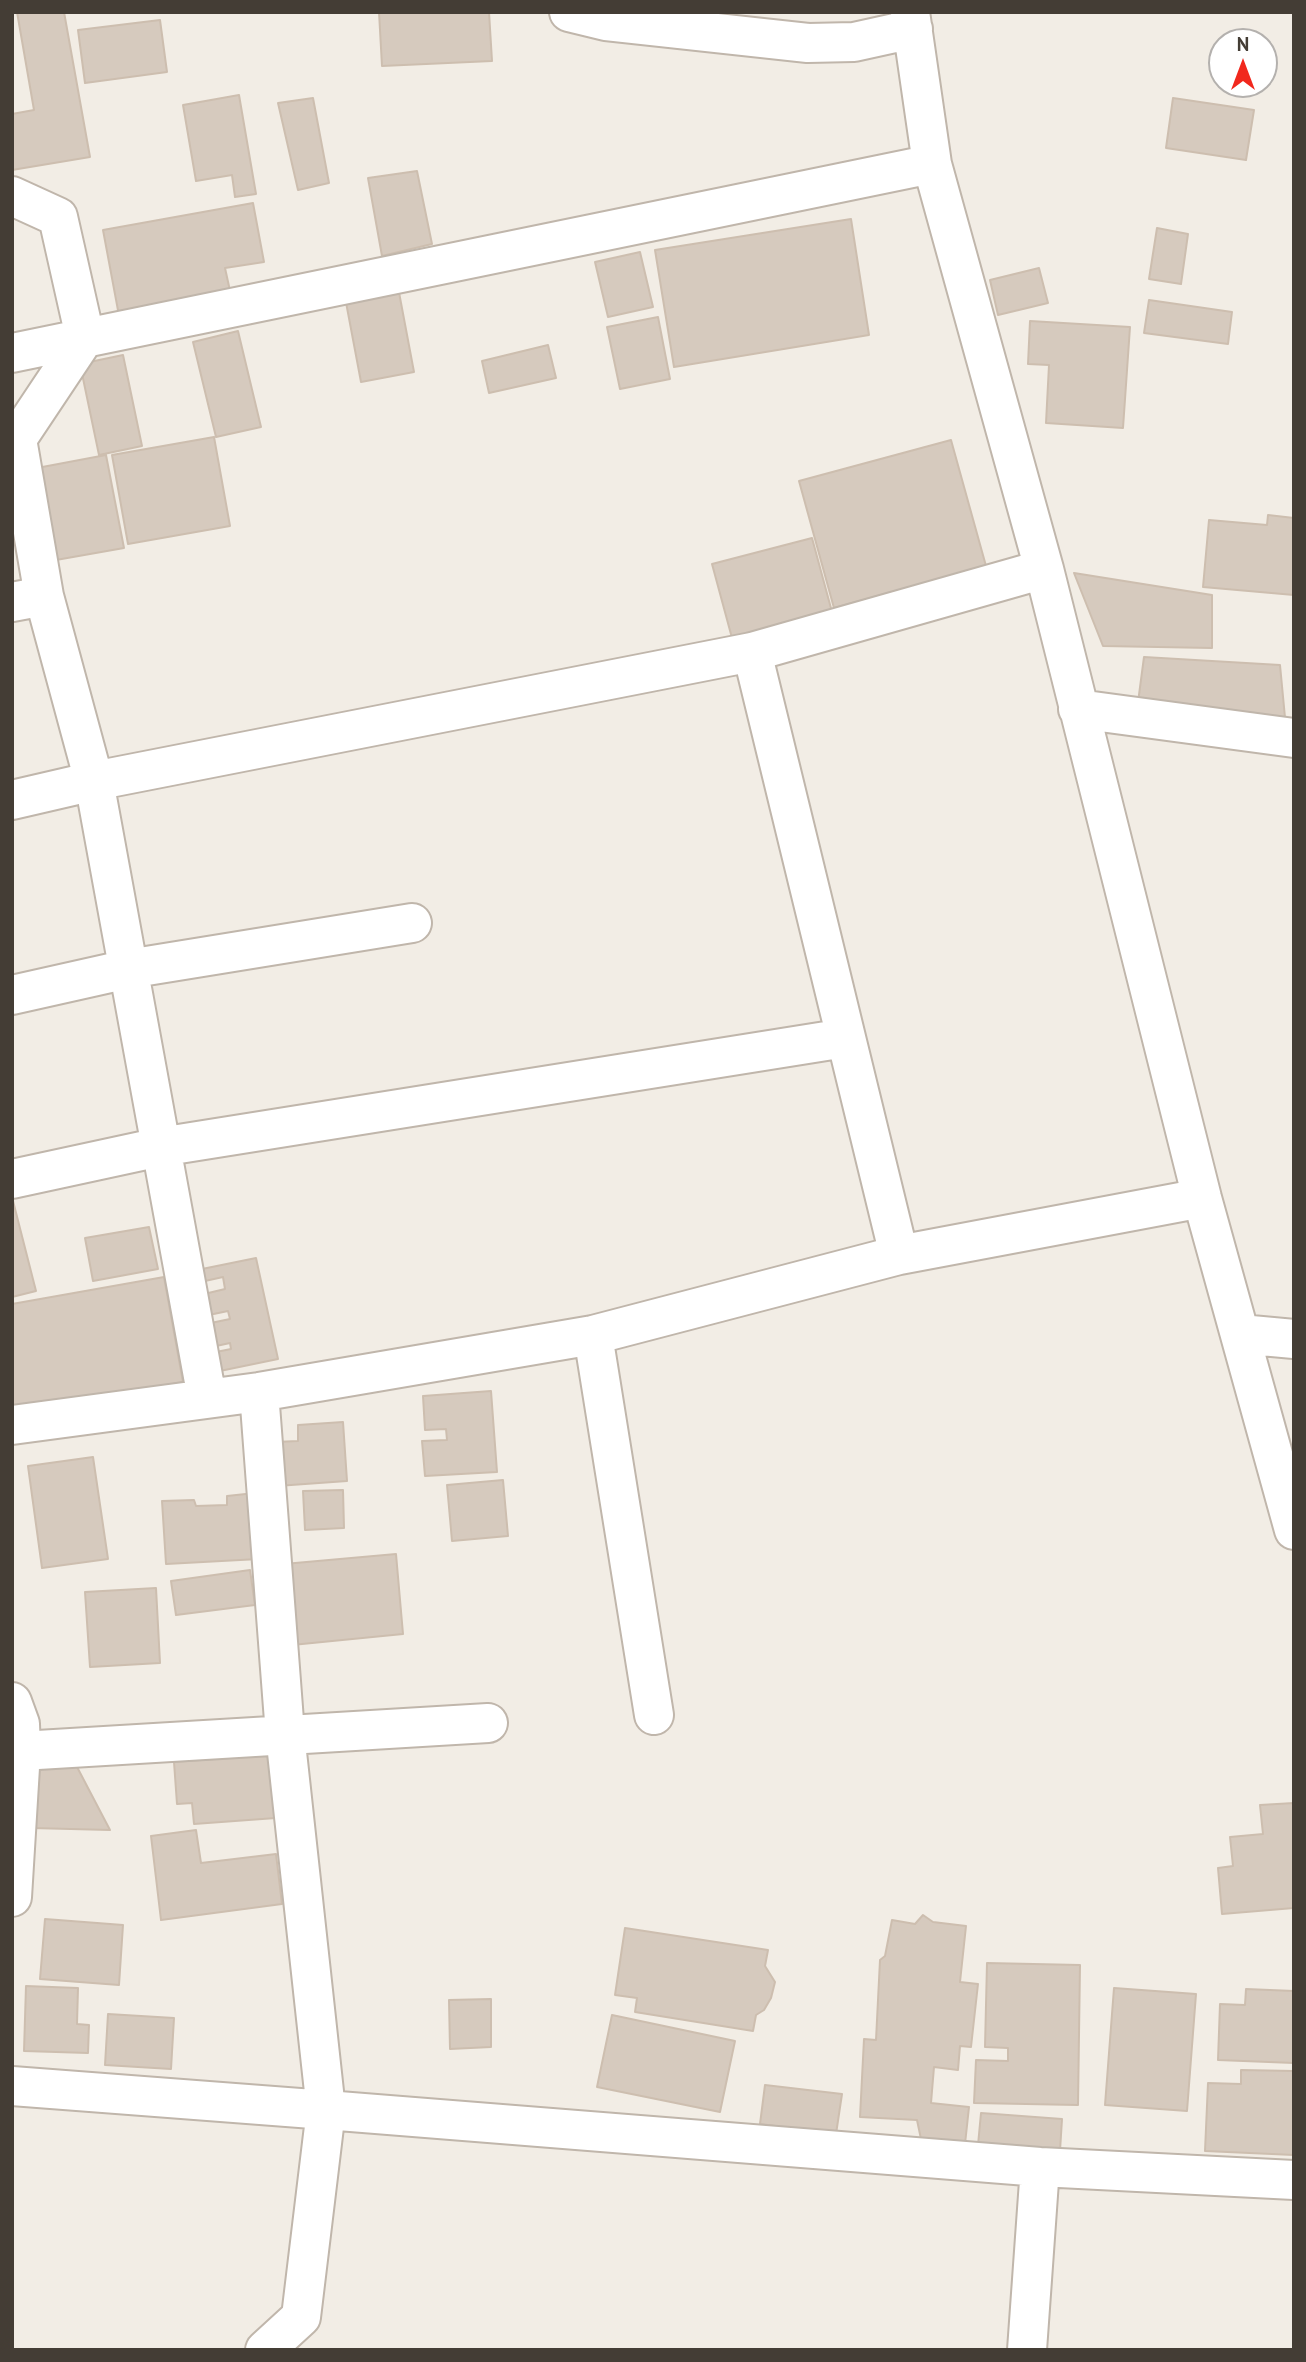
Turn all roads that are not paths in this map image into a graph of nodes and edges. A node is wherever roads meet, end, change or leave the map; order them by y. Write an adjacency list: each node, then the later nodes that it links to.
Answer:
1 (569, 12): 2 (street)
2 (912, 21): 3 (street)
3 (932, 164): 5 (street); 7 (street)
4 (12, 196): 5 (street)
5 (85, 337): 6 (street); 8 (street)
6 (12, 353)
7 (1044, 569): 9 (street); 10 (street)
8 (28, 599): 12 (street)
9 (752, 652): 12 (street); 17 (street)
10 (1078, 709): 11 (street); 20 (street)
11 (1294, 738)
12 (94, 781): 13 (street); 15 (street)
13 (12, 800)
14 (412, 923): 15 (street)
15 (128, 969): 16 (street); 18 (street)
16 (12, 995)
17 (845, 1038): 18 (street); 21 (street)
18 (160, 1147): 19 (street); 26 (street)
19 (12, 1179)
20 (1202, 1198): 21 (street); 22 (street)
21 (899, 1255): 23 (street)
22 (1240, 1334): 24 (street); 28 (street)
23 (593, 1335): 25 (street); 31 (street)
24 (1294, 1339)
25 (258, 1392): 26 (street); 33 (street)
26 (207, 1398): 27 (street)
27 (12, 1425)
28 (1287, 1483): 29 (street)
29 (1294, 1530)
30 (12, 1702): 34 (street)
31 (654, 1715)
32 (488, 1723): 33 (street)
33 (285, 1734): 34 (street); 37 (street)
34 (21, 1751): 35 (street)
35 (12, 1897)
36 (12, 2086): 37 (street)
37 (326, 2110): 38 (street); 40 (street)
38 (1040, 2167): 39 (street); 42 (street)
39 (1294, 2180)
40 (301, 2333): 41 (street)
41 (265, 2350)
42 (1027, 2350)

